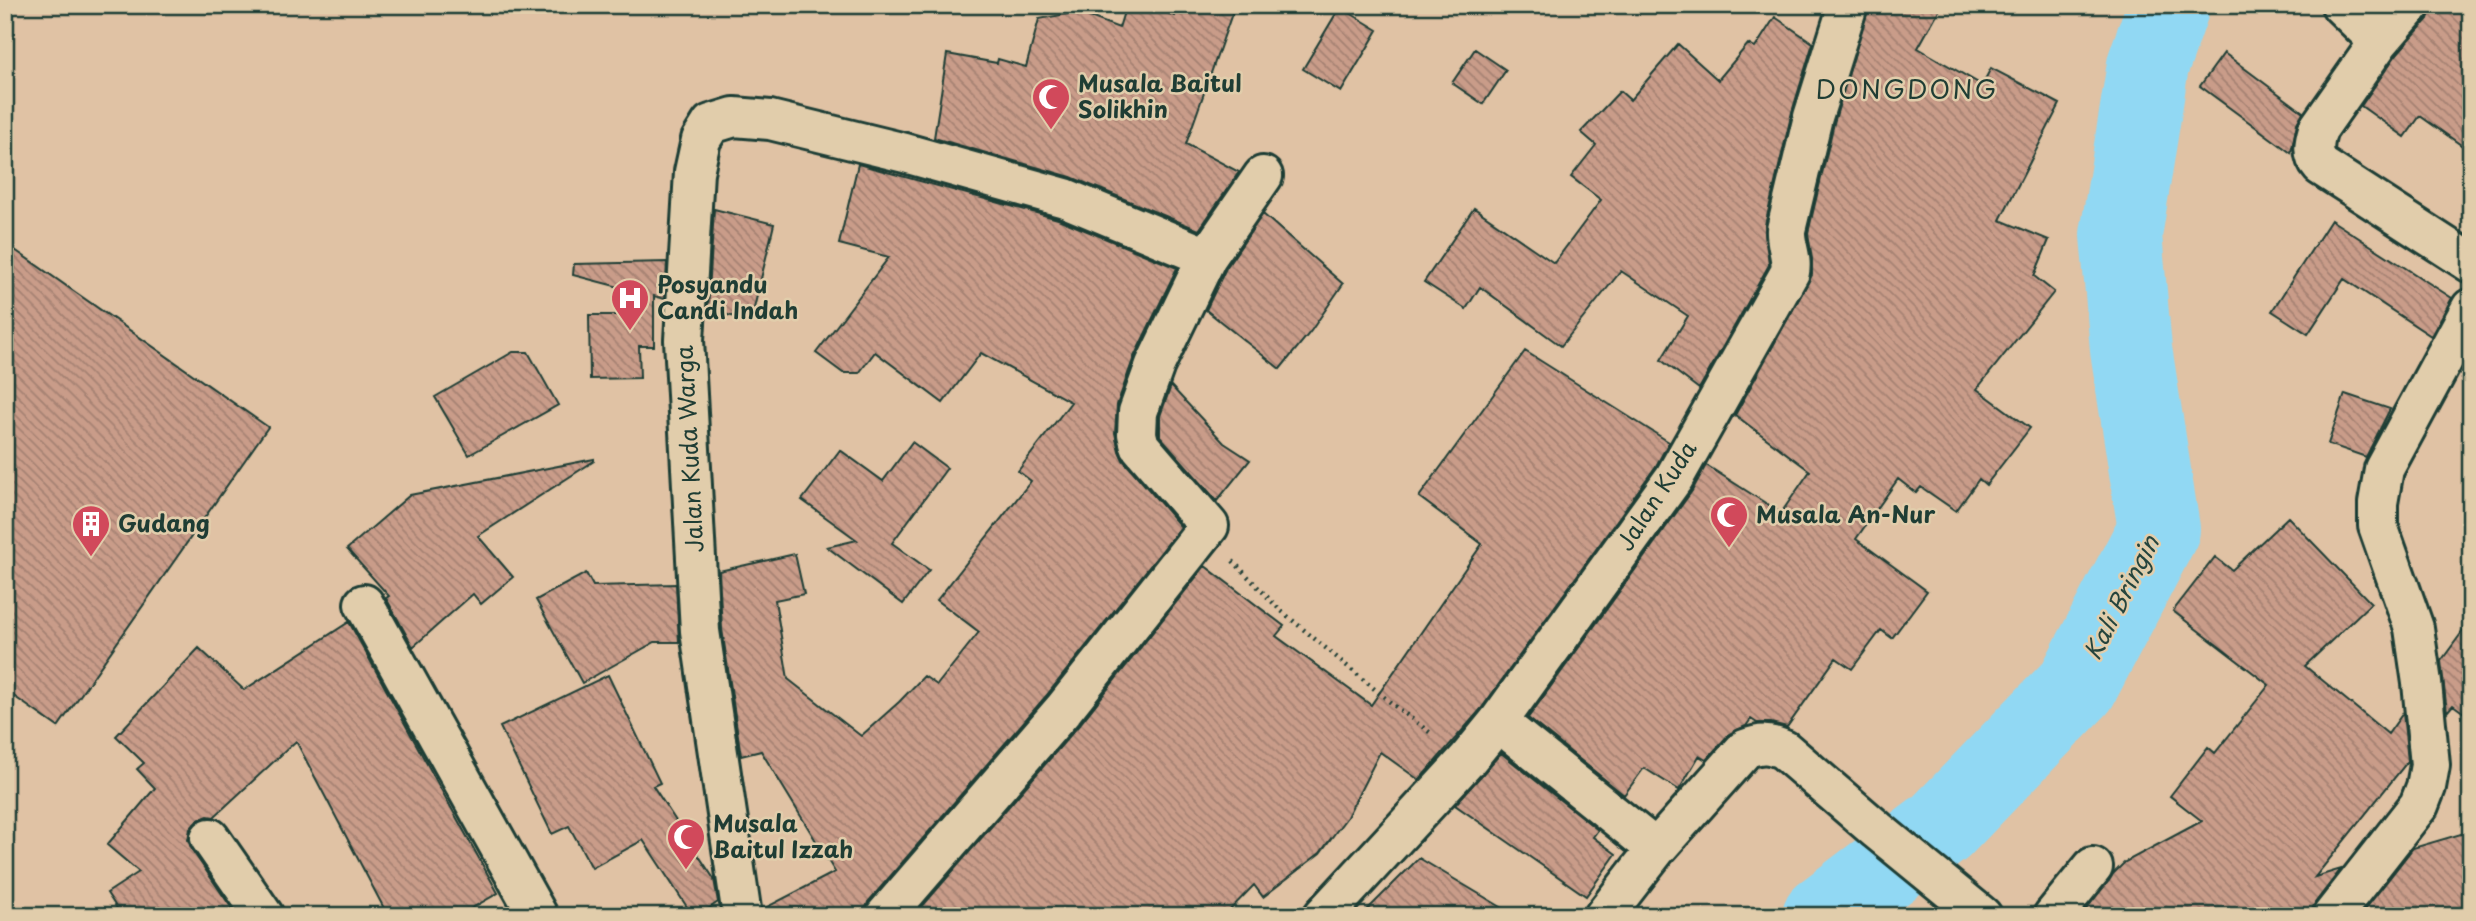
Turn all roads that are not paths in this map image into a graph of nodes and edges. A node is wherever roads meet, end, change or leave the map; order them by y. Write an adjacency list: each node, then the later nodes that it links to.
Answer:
1 (1848, 5): 10 (street, Jalan Kuda)
2 (2341, 5): 4 (street)
3 (2411, 5): 4 (street)
4 (2379, 42): 7 (street)
5 (1263, 176): 6 (street)
6 (1207, 257): 16 (street, Jalan Kuda Warga); 17 (street)
7 (2471, 263)
8 (2471, 308): 22 (street)
9 (364, 604): 15 (street)
10 (1497, 722): 12 (street); 18 (street, Jalan Kuda)
11 (210, 838): 14 (street)
12 (1656, 849): 19 (street); 20 (street)
13 (2093, 867): 21 (street)
14 (264, 916)
15 (538, 916)
16 (742, 916)
17 (885, 916)
18 (1324, 916)
19 (1604, 916)
20 (1982, 916)
21 (2053, 916)
22 (2332, 916)

